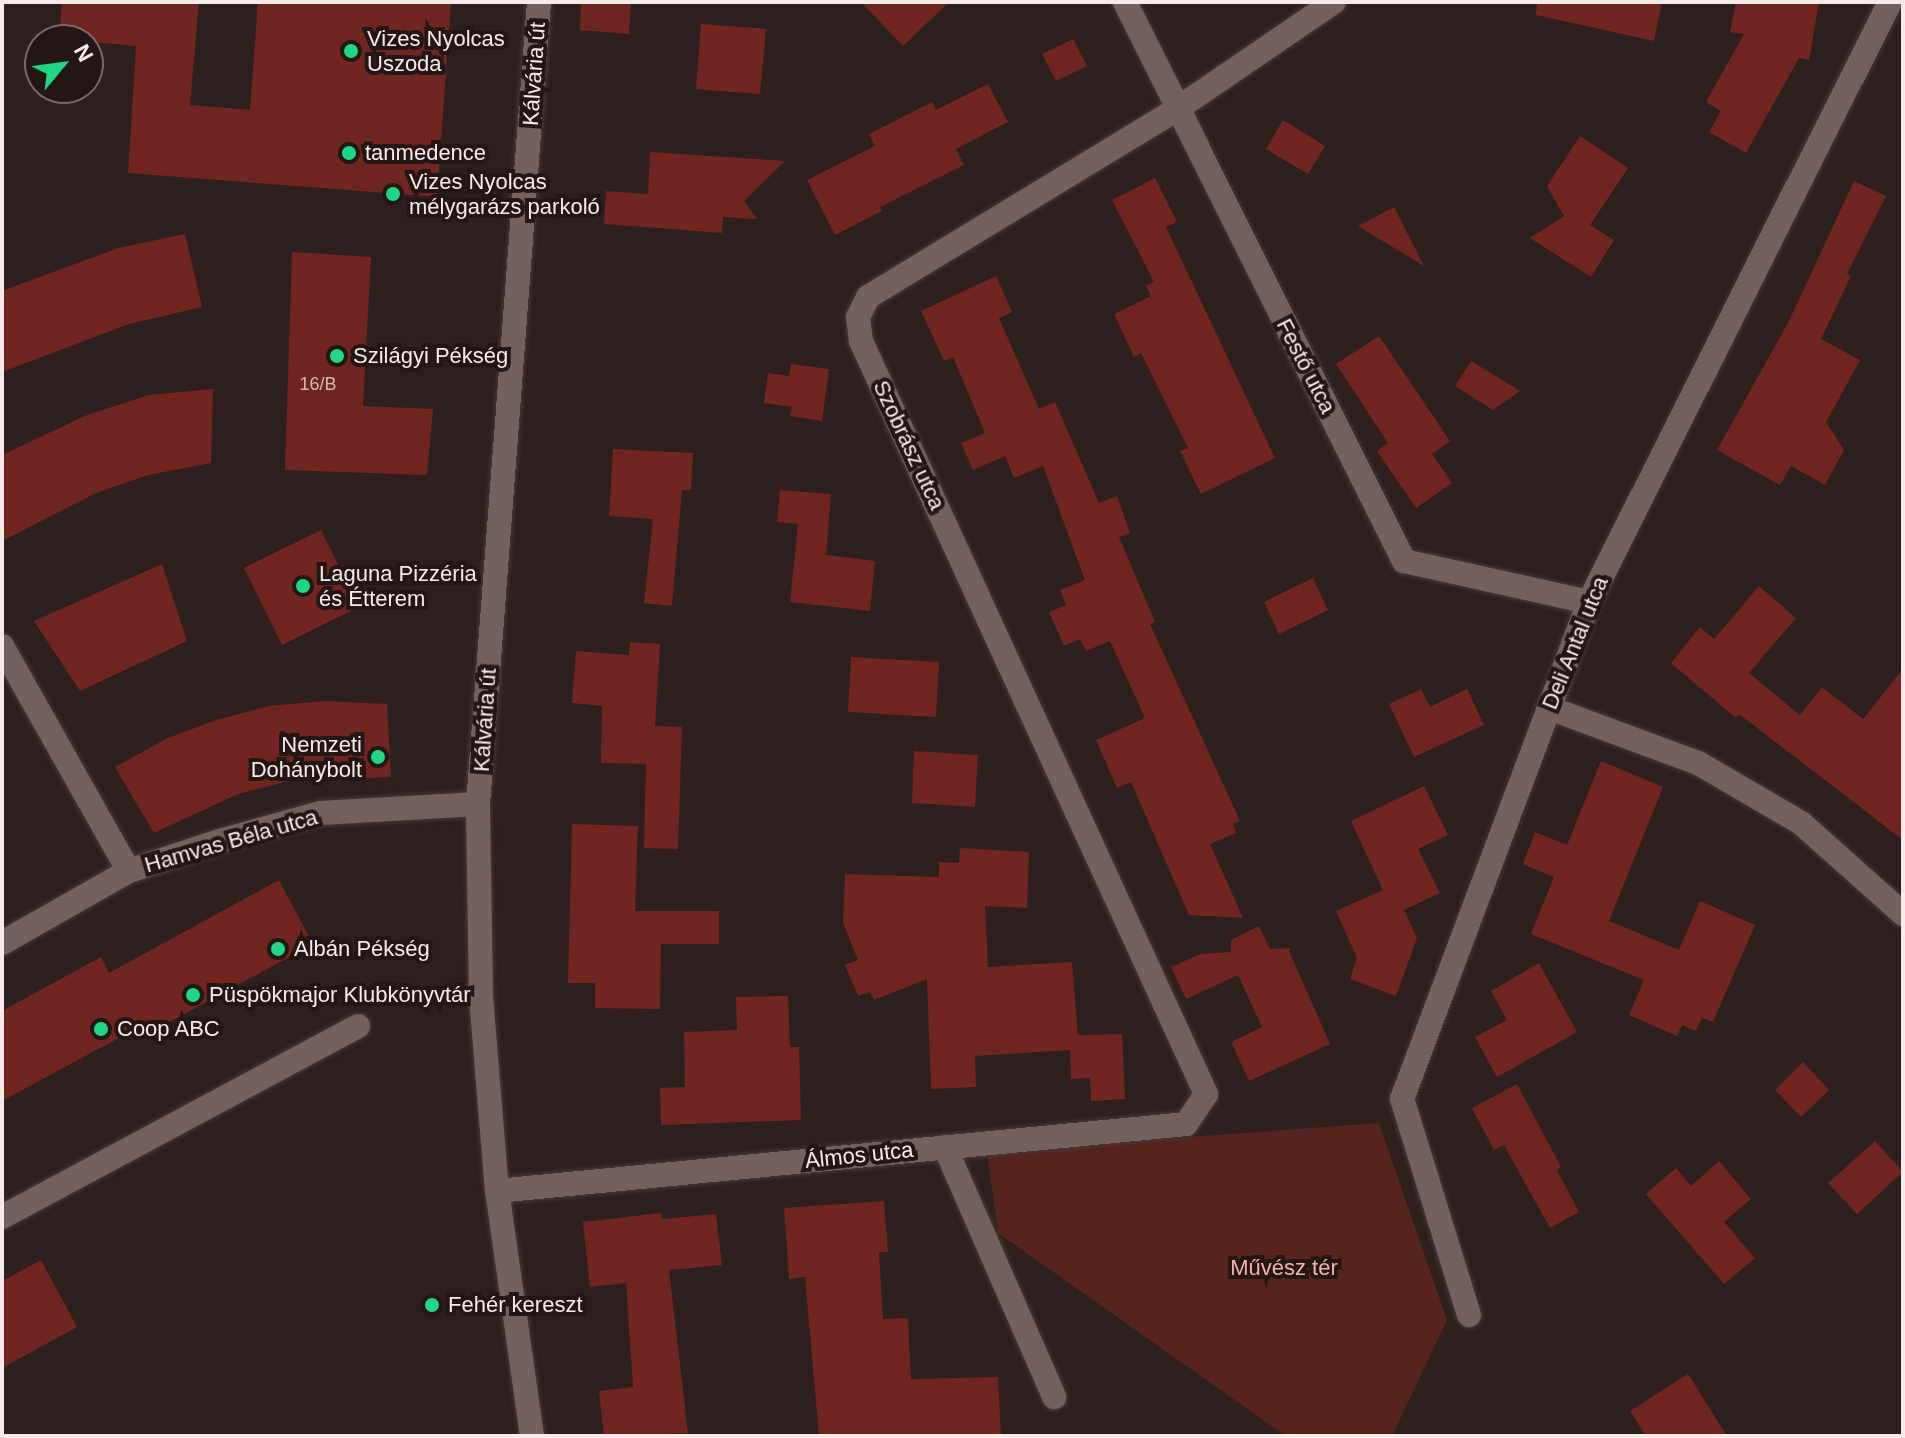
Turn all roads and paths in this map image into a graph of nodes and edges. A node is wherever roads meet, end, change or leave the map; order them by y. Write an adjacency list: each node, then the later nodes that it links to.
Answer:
1 (539, 2): 9 (street, Kálvária út)
2 (1125, 2): 5 (street, Festő utca)
3 (1334, 2): 5 (street, Szobrász utca)
4 (1890, 2): 6 (street, Deli Antal utca)
5 (1177, 109): 6 (street, Festő utca); 14 (street, Szobrász utca)
6 (1589, 602): 8 (street, Deli Antal utca)
7 (2, 646): 10 (street)
8 (1549, 708): 11 (street); 18 (street, Deli Antal utca)
9 (478, 804): 10 (street, Hamvas Béla utca); 16 (street, Kálvária út)
10 (129, 871): 12 (street, Hamvas Béla utca)
11 (1903, 914)
12 (2, 943)
13 (358, 1026): 17 (street)
14 (1206, 1094): 15 (street, Álmos utca)
15 (945, 1147): 16 (street, Álmos utca); 19 (street)
16 (497, 1191): 20 (street, Kálvária út)
17 (2, 1217)
18 (1469, 1315)
19 (1054, 1397)
20 (532, 1436)

